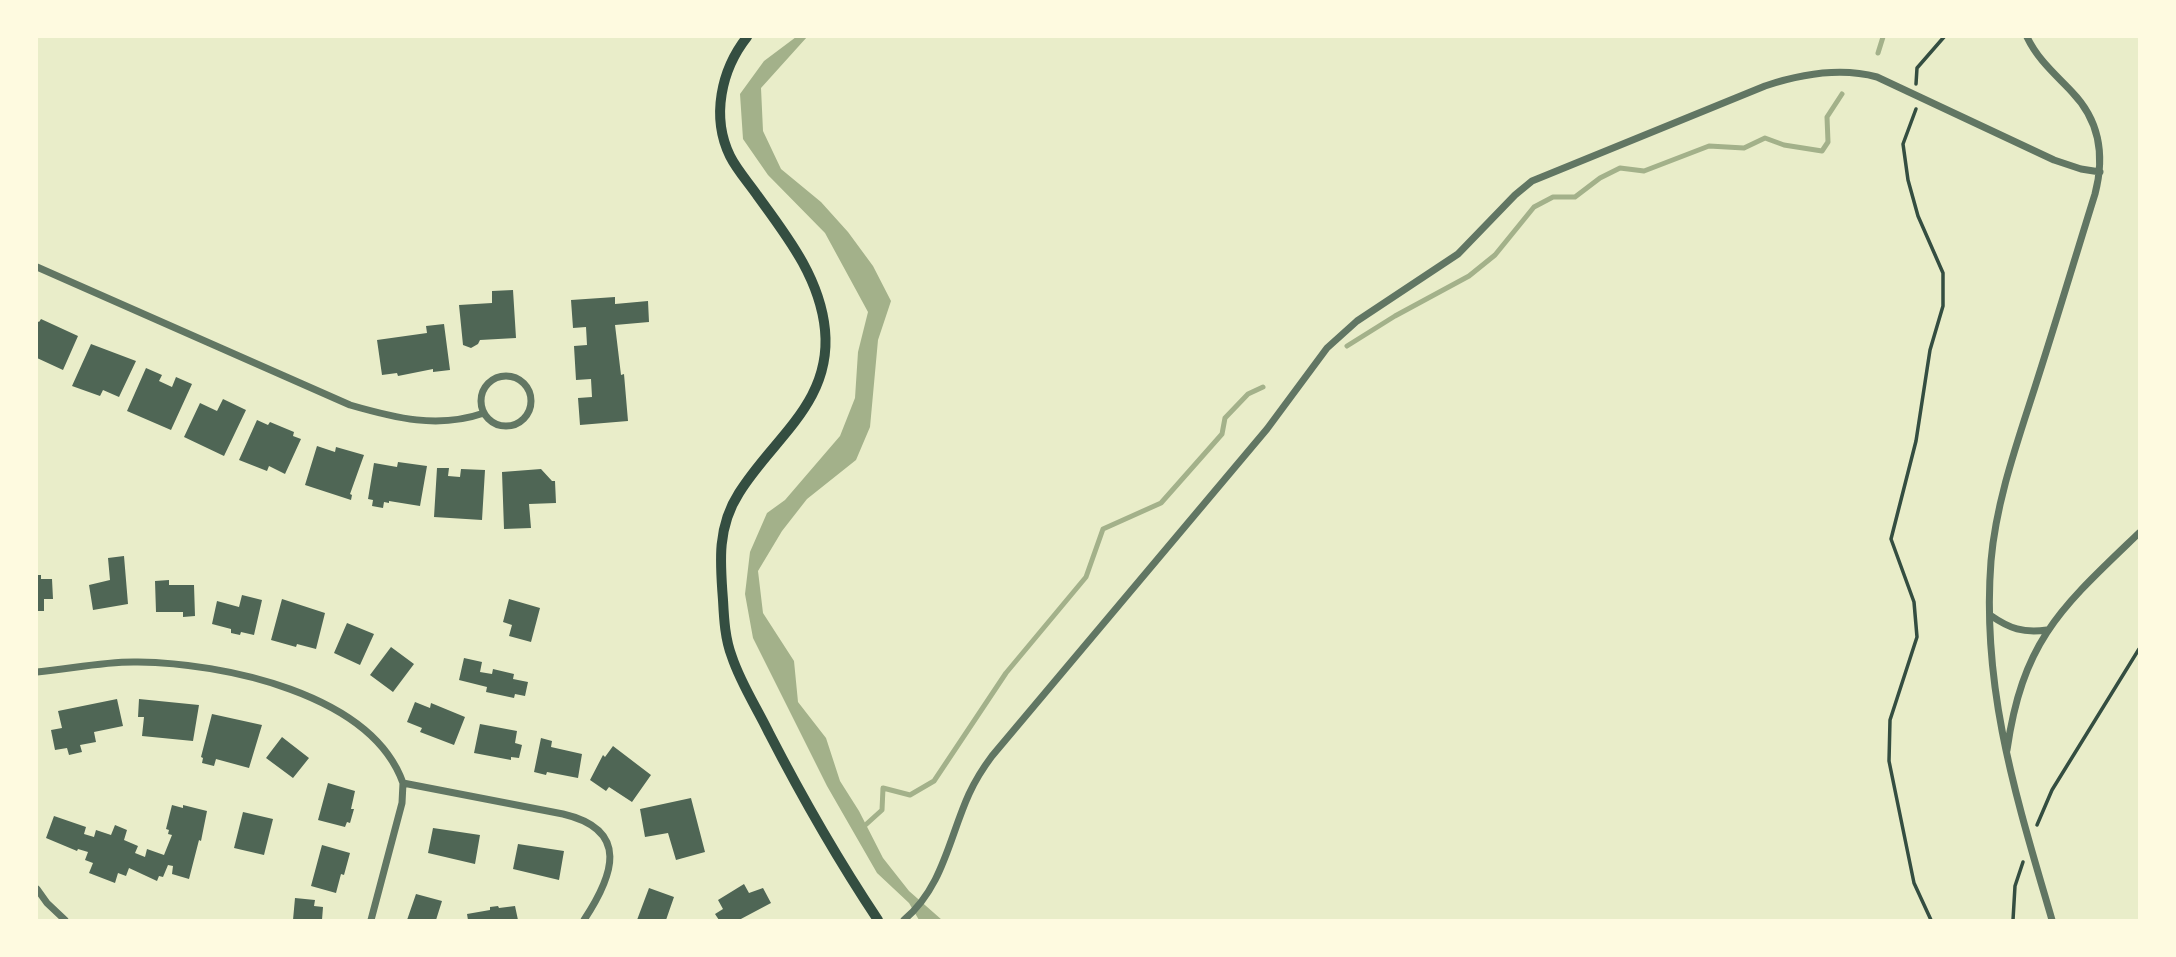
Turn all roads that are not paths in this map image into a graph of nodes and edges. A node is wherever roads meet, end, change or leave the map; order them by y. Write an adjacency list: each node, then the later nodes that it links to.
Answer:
1 (747, 37): 17 (main road)
2 (2027, 37): 3 (street)
3 (2100, 172): 7 (street); 13 (street)
4 (37, 267): 5 (street)
5 (484, 413): 5 (street)
6 (2139, 533): 8 (street)
7 (1990, 615): 8 (street); 10 (street)
8 (2047, 630): 10 (street)
9 (37, 672): 11 (street)
10 (2007, 754): 18 (street)
11 (403, 783): 15 (street); 16 (street)
12 (37, 889): 14 (street)
13 (907, 918)
14 (65, 920)
15 (371, 920)
16 (584, 920)
17 (878, 920)
18 (2052, 920)

